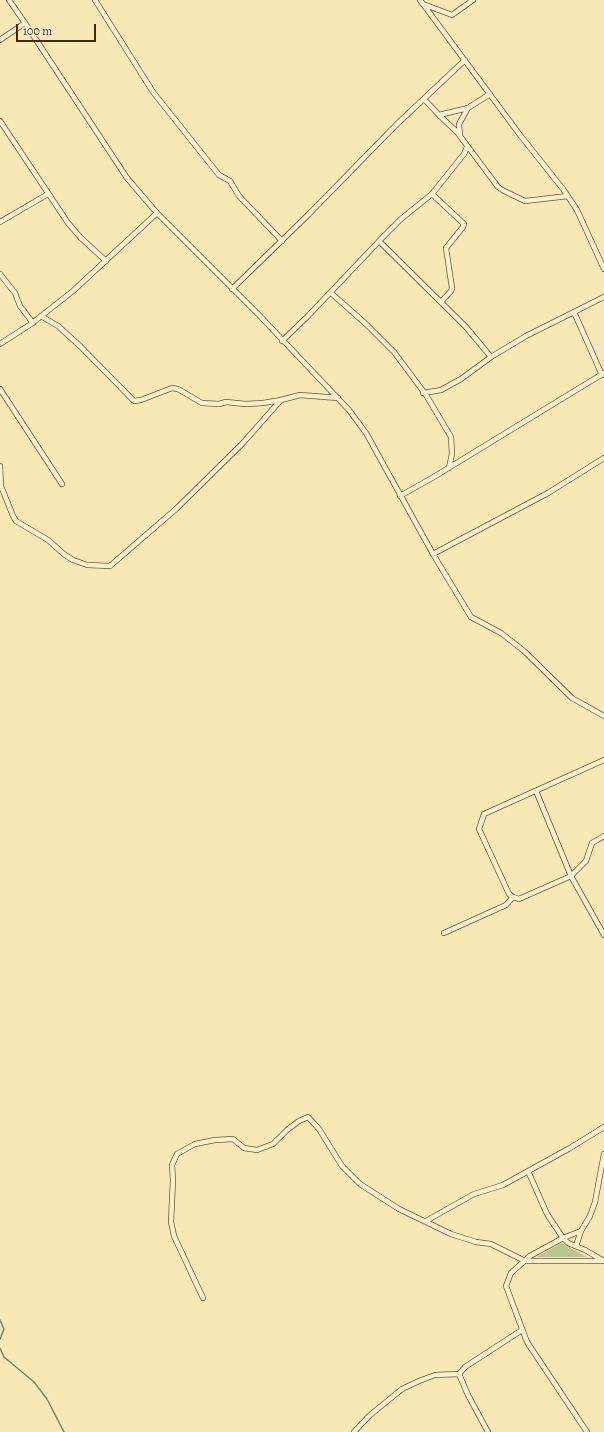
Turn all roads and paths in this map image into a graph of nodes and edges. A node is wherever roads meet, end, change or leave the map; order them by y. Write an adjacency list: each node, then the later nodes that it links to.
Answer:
1 (9, 0): 5 (street)
2 (95, 0): 20 (street)
3 (473, 0): 4 (street)
4 (422, 2): 7 (street)
5 (25, 23): 6 (street); 18 (street)
6 (0, 40)
7 (465, 60): 8 (street); 9 (street)
8 (490, 94): 10 (street); 17 (street)
9 (424, 99): 11 (street); 20 (street)
10 (468, 108): 11 (street); 13 (street)
11 (439, 116): 13 (street)
12 (0, 121): 15 (street)
13 (461, 137): 14 (street)
14 (467, 147): 16 (street); 17 (street)
15 (48, 194): 19 (street); 22 (street)
16 (432, 194): 21 (street); 28 (street)
17 (568, 196): 23 (street)
18 (157, 213): 22 (street); 25 (street)
19 (0, 222)
20 (282, 240): 25 (street)
21 (379, 241): 26 (street); 28 (street)
22 (106, 261): 30 (street)
23 (604, 269)
24 (0, 274): 31 (street)
25 (232, 289): 32 (street)
26 (331, 293): 32 (street); 37 (street)
27 (604, 297): 29 (street)
28 (441, 302): 34 (street)
29 (574, 312): 34 (street); 35 (street)
30 (41, 316): 31 (street); 39 (street)
31 (33, 323): 33 (street)
32 (282, 341): 38 (street)
33 (0, 344)
34 (491, 357): 37 (street)
35 (603, 374): 42 (street)
36 (0, 389): 43 (street)
37 (424, 392): 42 (street)
38 (338, 398): 39 (street); 44 (street)
39 (282, 400): 41 (street)
40 (604, 458): 45 (street)
41 (0, 466)
42 (449, 468): 44 (street)
43 (62, 484)
44 (400, 496): 45 (street)
45 (433, 554): 46 (street)
46 (604, 716)
47 (604, 760): 48 (street)
48 (536, 791): 50 (street); 51 (street)
49 (604, 836): 50 (street)
50 (571, 876): 51 (street); 53 (street)
51 (513, 897): 52 (street)
52 (444, 933)
53 (604, 935)
54 (604, 1126): 57 (street)
55 (604, 1154): 56 (street)
56 (603, 1160): 59 (street)
57 (528, 1171): 58 (street); 60 (street)
58 (426, 1221): 62 (street); 64 (street)
59 (581, 1231): 60 (street); 61 (street)
60 (563, 1238): 61 (street); 62 (street)
61 (576, 1246): 63 (street)
62 (525, 1261): 63 (street); 65 (street)
63 (604, 1261)
64 (203, 1298)
65 (522, 1330): 66 (street); 69 (street)
66 (459, 1374): 67 (street); 68 (street)
67 (354, 1432)
68 (488, 1432)
69 (588, 1432)

